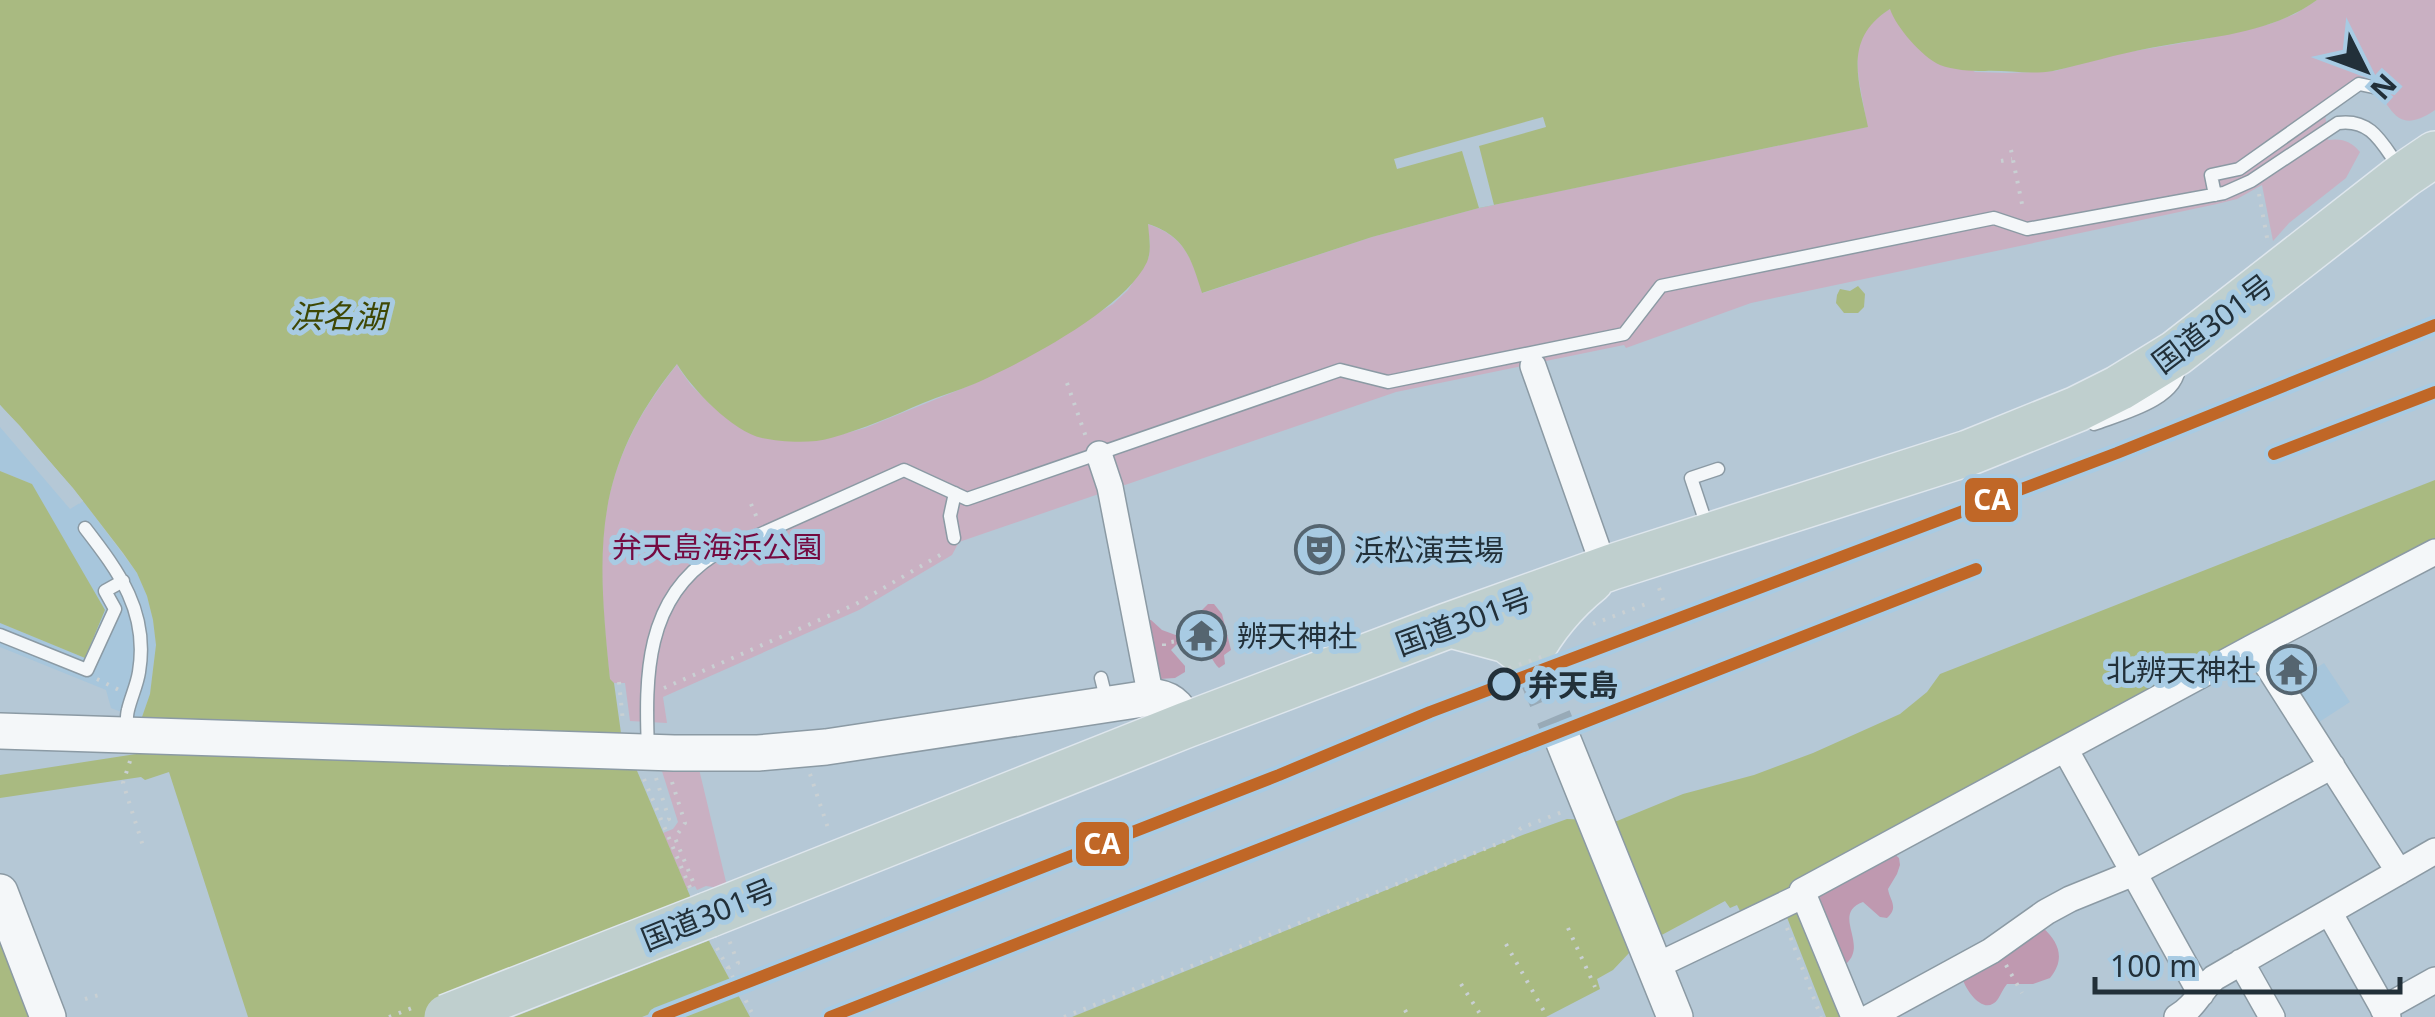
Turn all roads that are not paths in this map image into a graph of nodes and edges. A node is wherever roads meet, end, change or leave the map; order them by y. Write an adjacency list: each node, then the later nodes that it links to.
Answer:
1 (2378, 88): 3 (lane)
2 (2427, 159): 3 (lane); 4 (highway, 国道301号)
3 (2215, 196): 7 (lane)
4 (2172, 356): 6 (lane); 11 (highway, 国道301号)
5 (1533, 366): 14 (street)
6 (2086, 428)
7 (1096, 454): 9 (lane); 19 (street)
8 (1718, 468): 11 (lane)
9 (955, 493): 12 (lane); 24 (lane)
10 (85, 528): 15 (lane)
11 (1711, 536): 14 (highway, 国道301号)
12 (954, 538)
13 (2435, 552): 18 (street)
14 (1605, 570): 16 (highway, 国道301号); 16 (highway)
15 (123, 581): 17 (lane); 21 (lane)
16 (1451, 625): 19 (highway, 国道301号)
17 (0, 635)
18 (2255, 646): 23 (street); 25 (street)
19 (1169, 712): 24 (street); 38 (highway, 国道301号, bridge)
20 (0, 730): 21 (street)
21 (133, 740): 24 (street)
22 (1563, 740): 32 (street)
23 (2064, 748): 28 (street); 30 (street)
24 (644, 758)
25 (2332, 766): 27 (street); 28 (street)
26 (2435, 851): 27 (street)
27 (2398, 872): 31 (street)
28 (2134, 874): 35 (street); 41 (street)
29 (0, 892): 37 (street)
30 (1791, 901): 32 (street); 40 (street)
31 (2329, 912): 33 (street); 36 (street)
32 (1651, 960): 39 (street)
33 (2242, 962): 35 (street); 43 (street)
34 (2435, 980): 36 (street)
35 (2201, 994): 42 (street)
36 (2385, 1013)
37 (48, 1017)
38 (447, 1017)
39 (1674, 1017)
40 (1854, 1017)
41 (1870, 1017)
42 (2178, 1017)
43 (2272, 1017)

